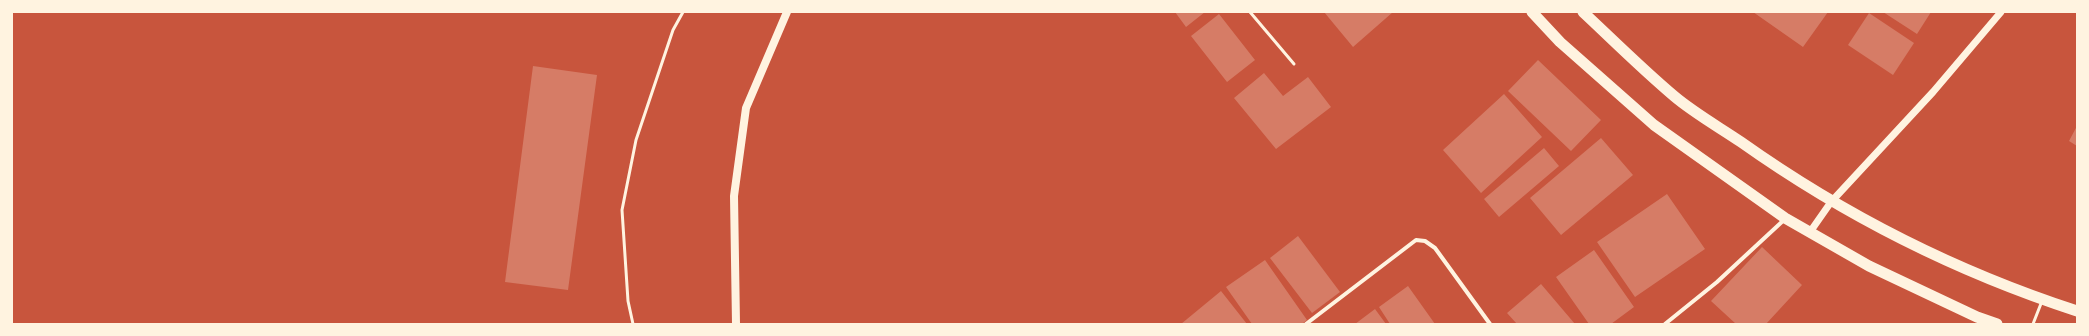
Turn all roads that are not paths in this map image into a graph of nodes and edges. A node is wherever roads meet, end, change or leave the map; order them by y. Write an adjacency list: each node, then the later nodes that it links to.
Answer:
1 (683, 12): 13 (lane)
2 (786, 12): 14 (main road)
3 (1250, 12): 7 (lane)
4 (1532, 12): 9 (highway)
5 (1582, 12): 8 (highway)
6 (2001, 12): 8 (street)
7 (1294, 64)
8 (1831, 202): 10 (street); 11 (highway)
9 (1785, 218): 10 (highway); 17 (street)
10 (1810, 232): 18 (highway)
11 (2042, 299): 12 (highway); 19 (lane)
12 (2077, 311)
13 (633, 324)
14 (736, 324)
15 (1306, 324): 16 (street)
16 (1490, 324)
17 (1665, 324)
18 (1997, 324)
19 (2033, 324)

